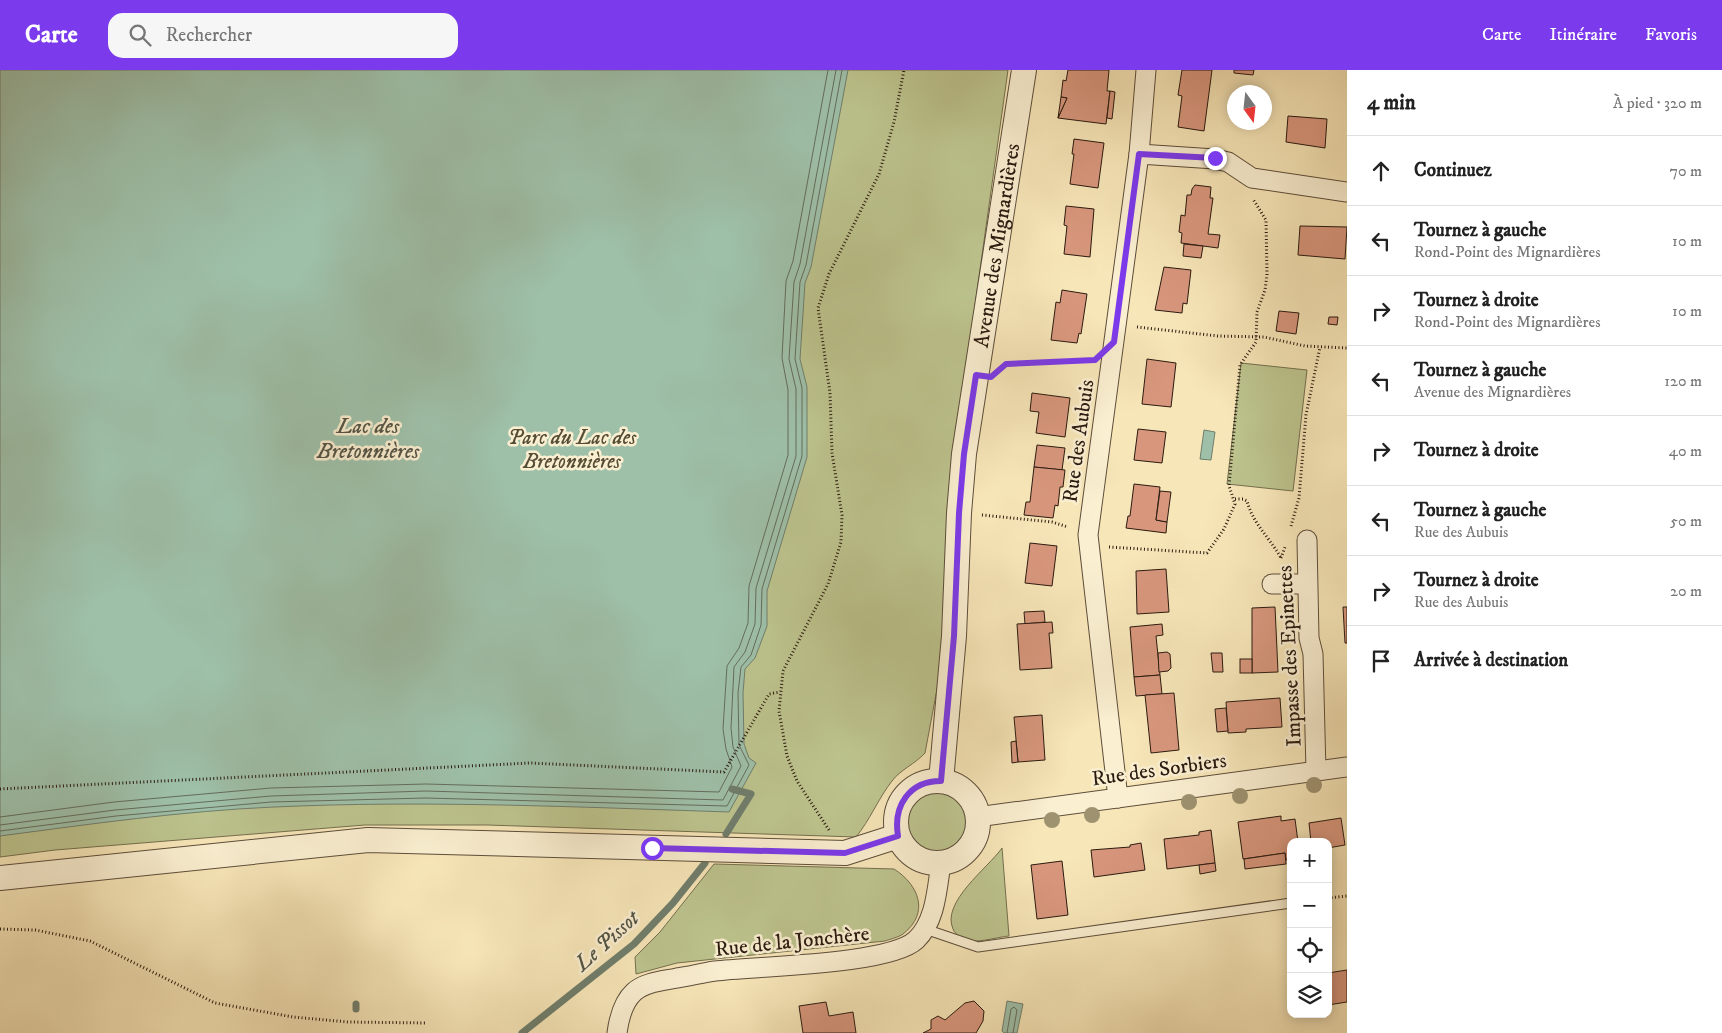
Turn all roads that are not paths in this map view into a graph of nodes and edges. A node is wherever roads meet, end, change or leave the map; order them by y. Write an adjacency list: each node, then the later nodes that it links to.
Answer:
1 (1024, 70): 10 (street, Avenue des Mignardières)
2 (1146, 70): 3 (street, Rue des Aubuis)
3 (1139, 154): 4 (street); 11 (street, Rue des Aubuis)
4 (1347, 192)
5 (1307, 540): 7 (street, Impasse des Epinettes)
6 (1272, 584): 7 (street)
7 (1299, 584): 9 (street, Impasse des Epinettes)
8 (1347, 767): 9 (street, Rue des Sorbiers)
9 (1316, 771): 11 (street, Rue des Sorbiers)
10 (941, 781): 12 (street); 13 (street)
11 (1118, 798): 12 (street, Rue des Sorbiers)
12 (977, 817): 14 (street)
13 (898, 836): 14 (street); 15 (street)
14 (941, 862): 17 (street, Rue de la Jonchère)
15 (0, 878)
16 (1287, 904): 17 (lane)
17 (925, 929): 18 (street, Rue de la Jonchère)
18 (617, 1033)

